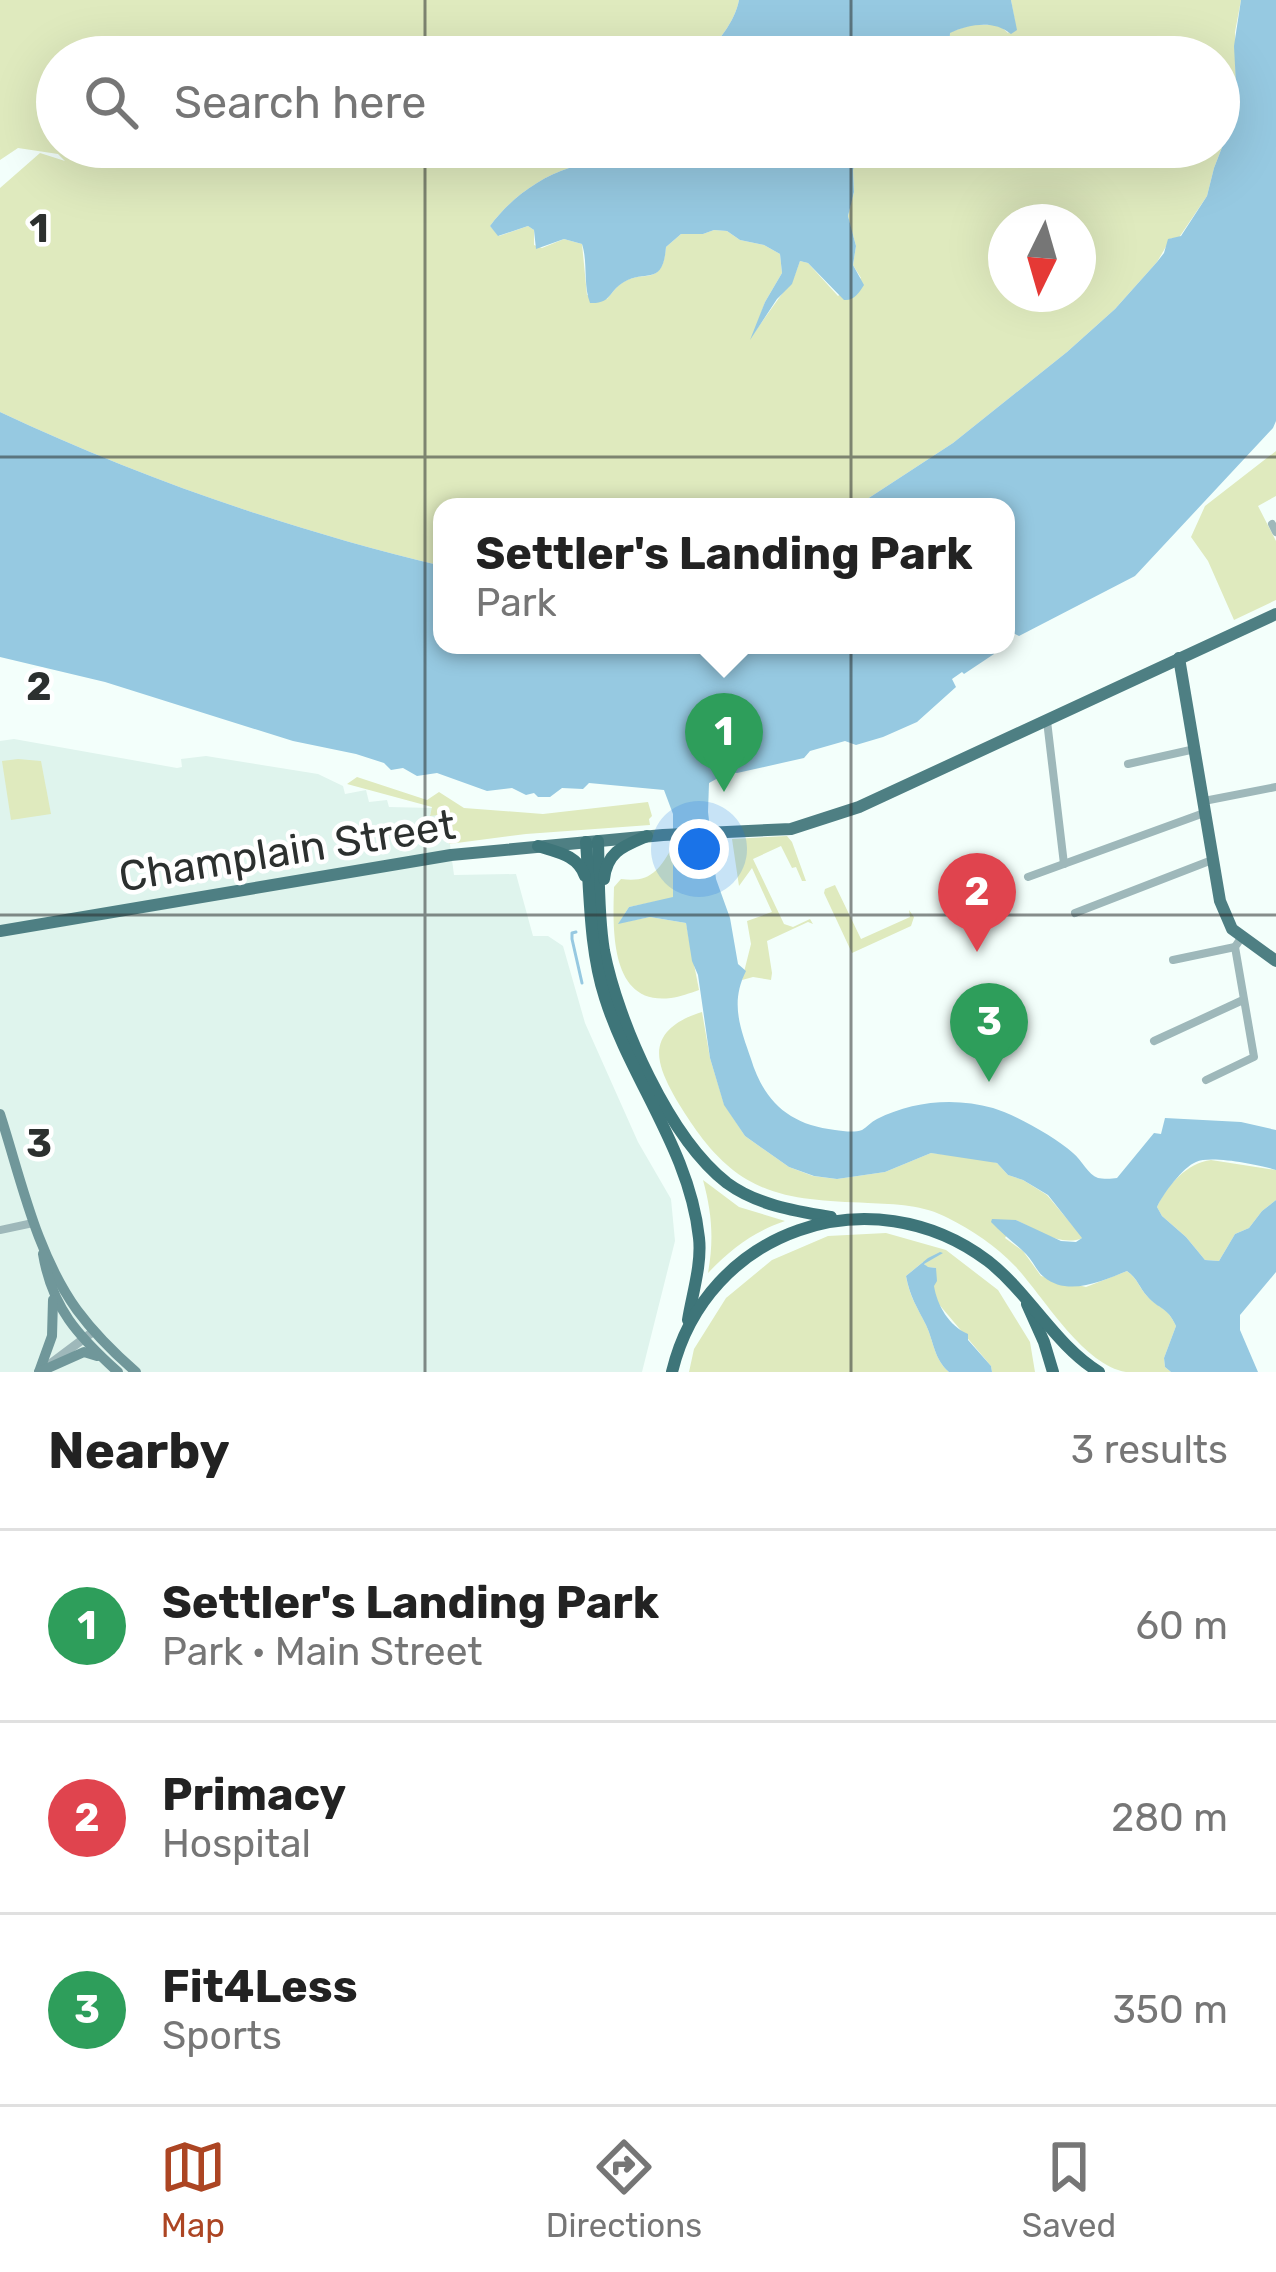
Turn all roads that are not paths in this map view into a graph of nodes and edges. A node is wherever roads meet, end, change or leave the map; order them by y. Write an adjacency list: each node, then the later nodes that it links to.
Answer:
1 (1276, 614): 2 (main road, Champlain Street)
2 (1179, 658): 3 (main road, Champlain Street); 4 (main road)
3 (1142, 676): 4 (main road); 5 (main road, Champlain Street)
4 (1188, 701): 6 (main road)
5 (1046, 721): 10 (main road, Champlain Street); 14 (street)
6 (1196, 749): 7 (street); 9 (main road)
7 (1128, 764)
8 (1276, 787): 9 (street)
9 (1205, 807): 13 (main road); 14 (street)
10 (647, 836): 11 (main road, Champlain Street); 18 (highway)
11 (592, 841): 12 (main road, Champlain Street); 16 (highway); 18 (highway)
12 (538, 846): 16 (highway); 19 (main road, Champlain Street)
13 (1213, 860): 17 (street); 20 (main road)
14 (1064, 864): 15 (street)
15 (1028, 877)
16 (589, 886): 34 (highway)
17 (1075, 913)
18 (600, 916): 28 (highway)
19 (0, 931)
20 (1238, 943): 21 (street); 22 (main road); 23 (street)
21 (1173, 960)
22 (1276, 961)
23 (1243, 1000): 24 (street); 25 (street)
24 (1154, 1042)
25 (1206, 1080)
26 (0, 1114): 27 (main road)
27 (3, 1130): 29 (main road)
28 (844, 1220): 33 (highway); 34 (highway)
29 (34, 1222): 30 (street); 31 (main road)
30 (0, 1230)
31 (40, 1239): 32 (main road); 35 (main road)
32 (52, 1291): 36 (main road); 38 (main road)
33 (1021, 1292): 42 (highway); 43 (highway)
34 (687, 1328): 41 (highway)
35 (94, 1331): 36 (street); 40 (main road)
36 (82, 1340): 37 (main road); 38 (street)
37 (104, 1360): 38 (main road); 39 (main road)
38 (39, 1372)
39 (118, 1372)
40 (136, 1372)
41 (672, 1372)
42 (1053, 1372)
43 (1099, 1372)

